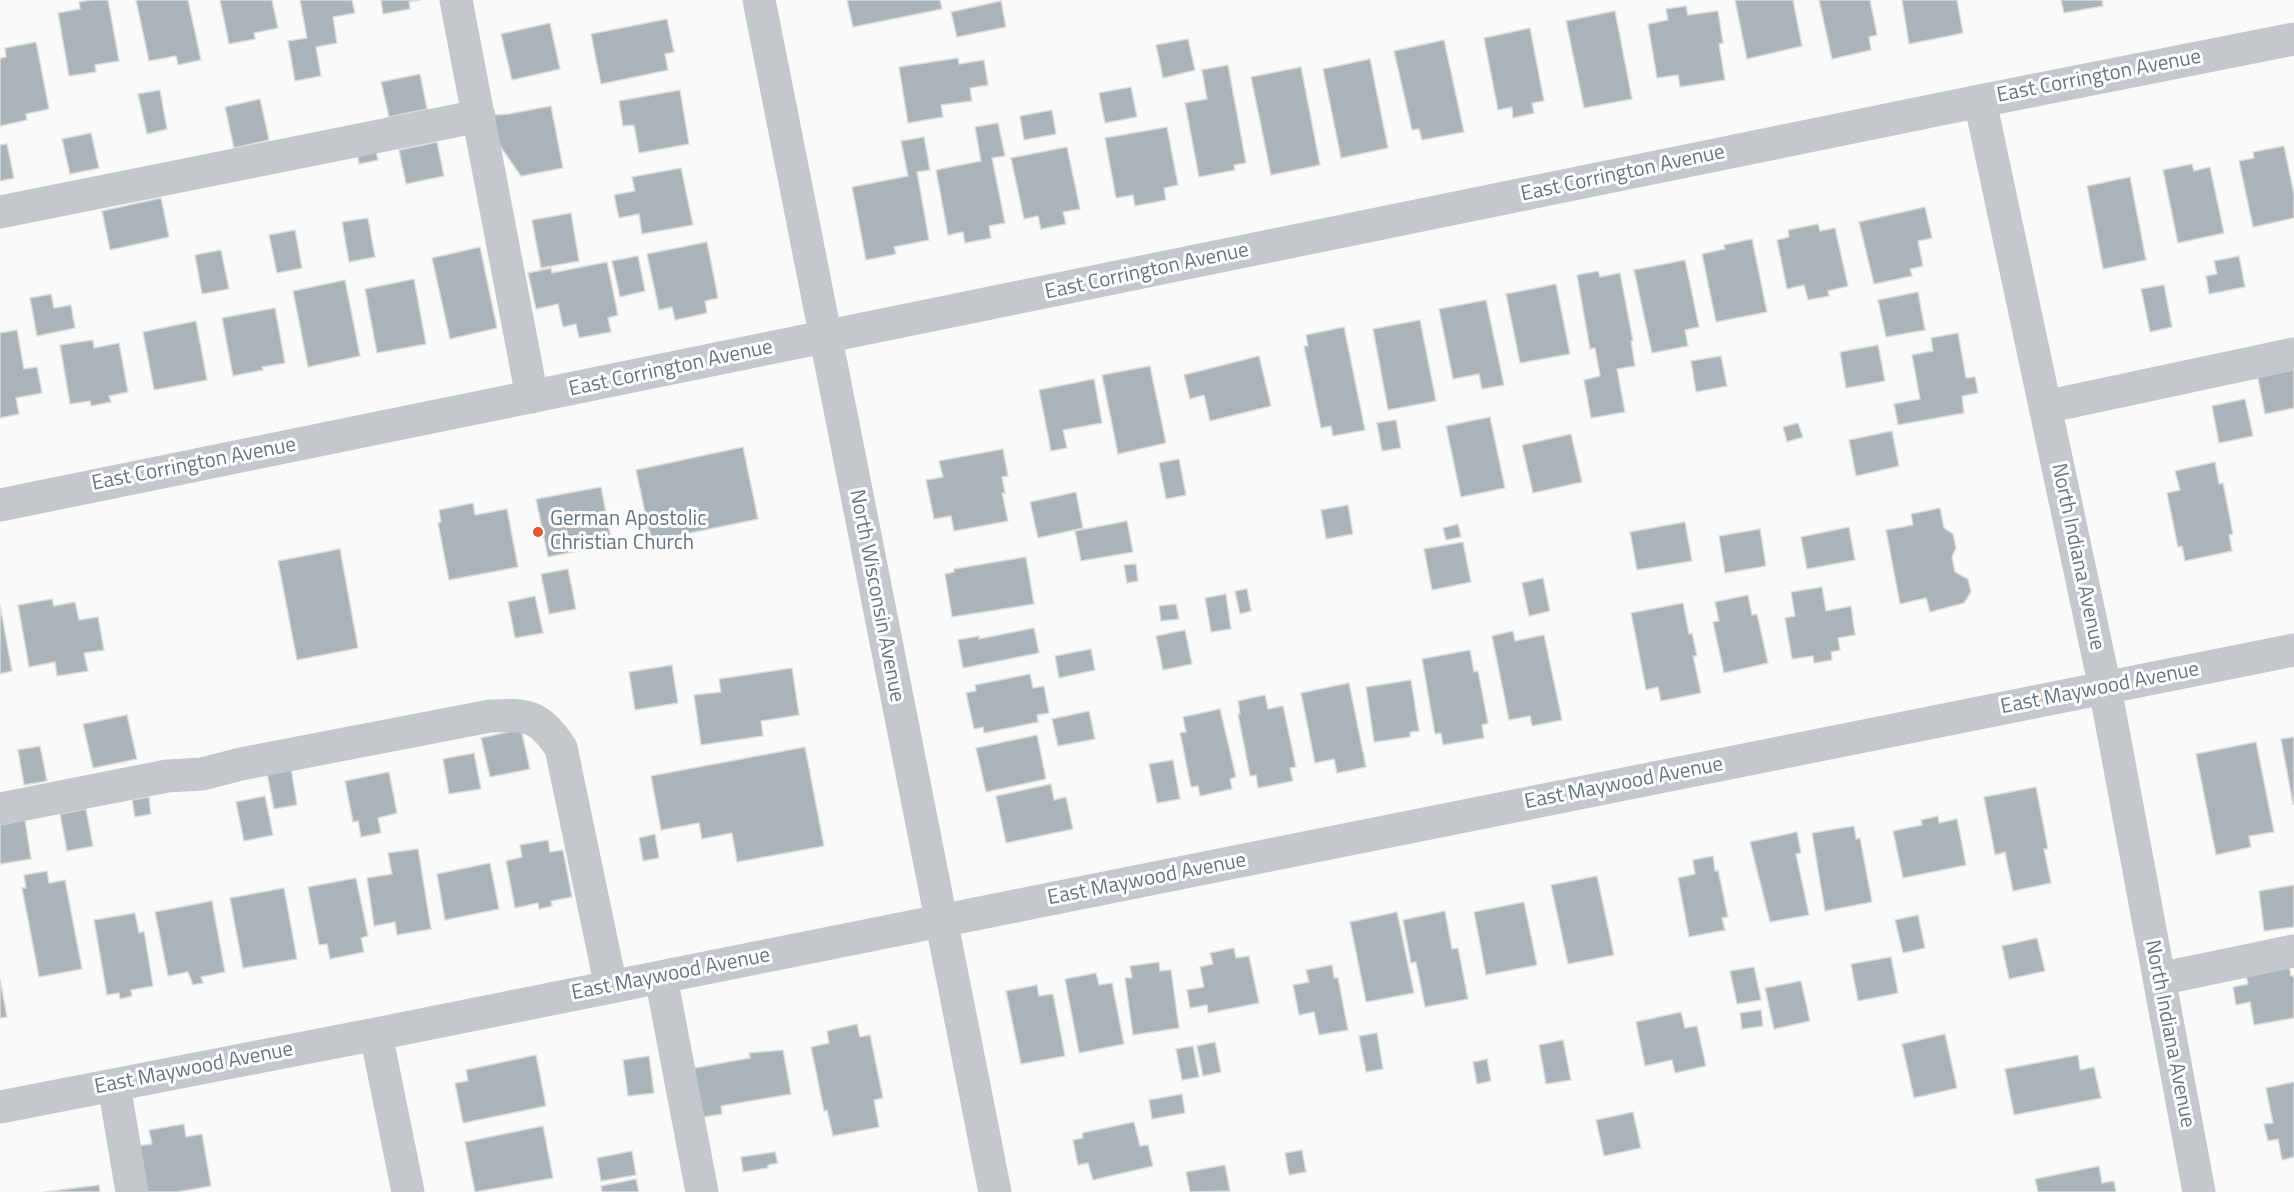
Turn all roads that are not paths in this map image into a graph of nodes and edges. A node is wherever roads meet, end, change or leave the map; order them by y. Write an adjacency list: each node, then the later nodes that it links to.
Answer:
1 (456, 0): 5 (street)
2 (759, 0): 7 (street, North Wisconsin Avenue)
3 (2294, 39): 4 (street, East Corrington Avenue)
4 (1980, 101): 7 (street, East Corrington Avenue); 10 (street, North Indiana Avenue)
5 (479, 117): 6 (street); 9 (street)
6 (0, 212)
7 (825, 338): 9 (street, East Corrington Avenue); 15 (street, North Wisconsin Avenue)
8 (2294, 354): 10 (street)
9 (532, 397): 11 (street, East Corrington Avenue)
10 (2045, 407): 13 (street, North Indiana Avenue)
11 (0, 505)
12 (2294, 651): 13 (street, East Maywood Avenue)
13 (2105, 688): 15 (street, East Maywood Avenue); 18 (street, North Indiana Avenue)
14 (0, 809): 19 (street)
15 (940, 921): 17 (street, East Maywood Avenue); 26 (street, North Wisconsin Avenue)
16 (2294, 951): 18 (street)
17 (661, 977): 19 (street, East Maywood Avenue); 25 (street)
18 (2159, 979): 27 (street, North Indiana Avenue)
19 (611, 987): 20 (street, East Maywood Avenue)
20 (376, 1034): 21 (street, East Maywood Avenue); 24 (street)
21 (114, 1085): 22 (street, East Maywood Avenue); 23 (street)
22 (0, 1107)
23 (132, 1192)
24 (408, 1192)
25 (702, 1192)
26 (995, 1192)
27 (2199, 1192)

